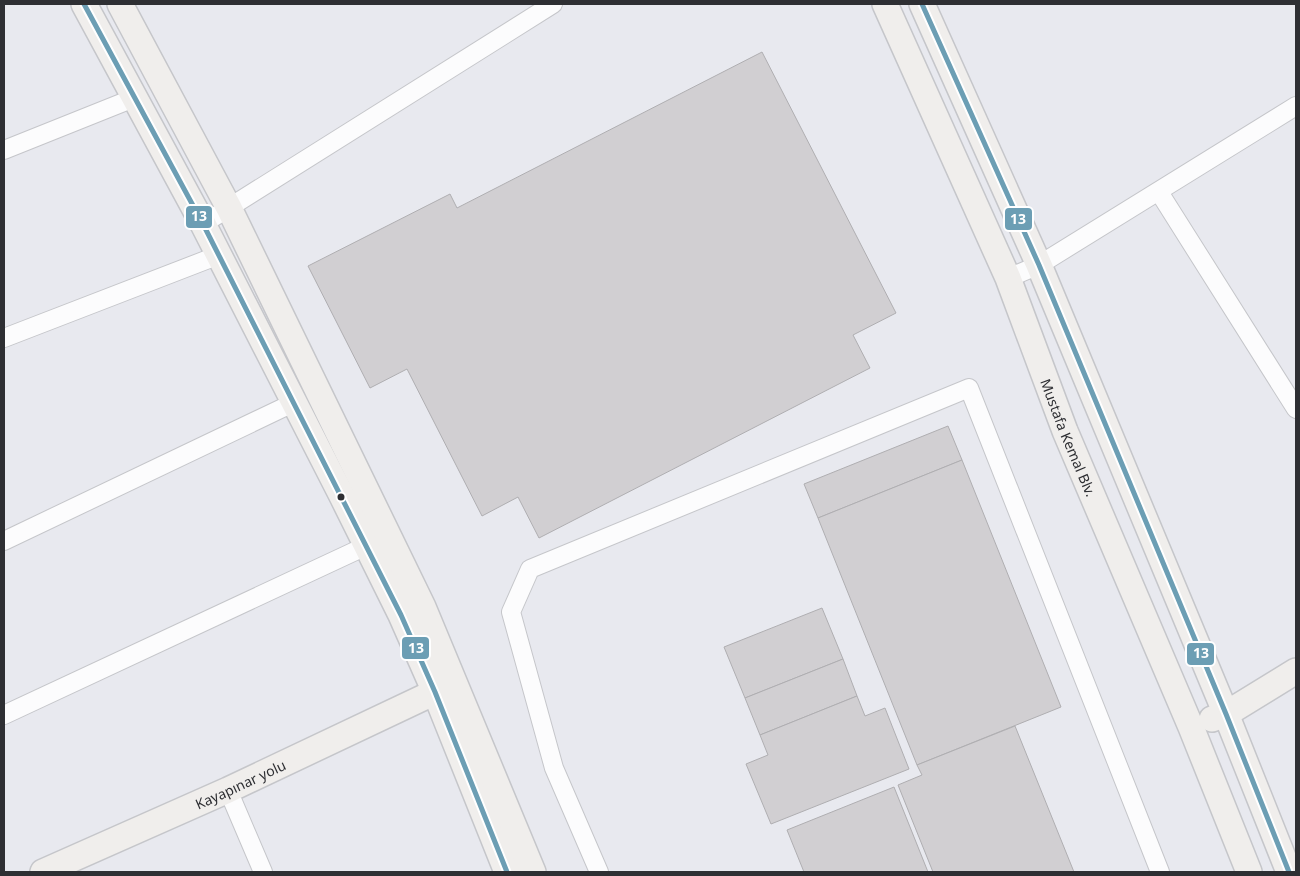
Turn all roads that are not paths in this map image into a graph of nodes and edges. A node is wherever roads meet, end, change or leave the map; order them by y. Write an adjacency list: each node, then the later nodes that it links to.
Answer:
1 (84, 4): 6 (street)
2 (120, 4): 10 (street)
3 (553, 4): 10 (street)
4 (885, 4): 14 (street, Mustafa Kemal Blv.)
5 (922, 4): 13 (street)
6 (134, 98): 8 (street); 11 (street)
7 (1296, 106): 9 (street)
8 (4, 150)
9 (1159, 192): 13 (street); 17 (street)
10 (229, 208): 11 (street); 29 (street)
11 (203, 224): 12 (street)
12 (219, 255): 15 (street); 16 (street)
13 (1039, 265): 14 (street); 22 (street)
14 (1008, 278): 24 (street, Mustafa Kemal Blv.)
15 (4, 338)
16 (293, 403): 18 (street); 19 (street)
17 (1296, 409)
18 (4, 541)
19 (366, 546): 21 (street); 23 (street)
20 (1296, 671): 22 (street)
21 (436, 692): 25 (street, Kayapınar yolu); 28 (street)
22 (1226, 714): 24 (street); 33 (street)
23 (4, 715)
24 (1191, 727): 32 (street, Mustafa Kemal Blv.)
25 (228, 790): 26 (street, Kayapınar yolu); 27 (street)
26 (43, 872)
27 (263, 872)
28 (507, 872)
29 (533, 872)
30 (599, 872): 31 (street)
31 (1160, 872)
32 (1249, 872)
33 (1289, 872)

